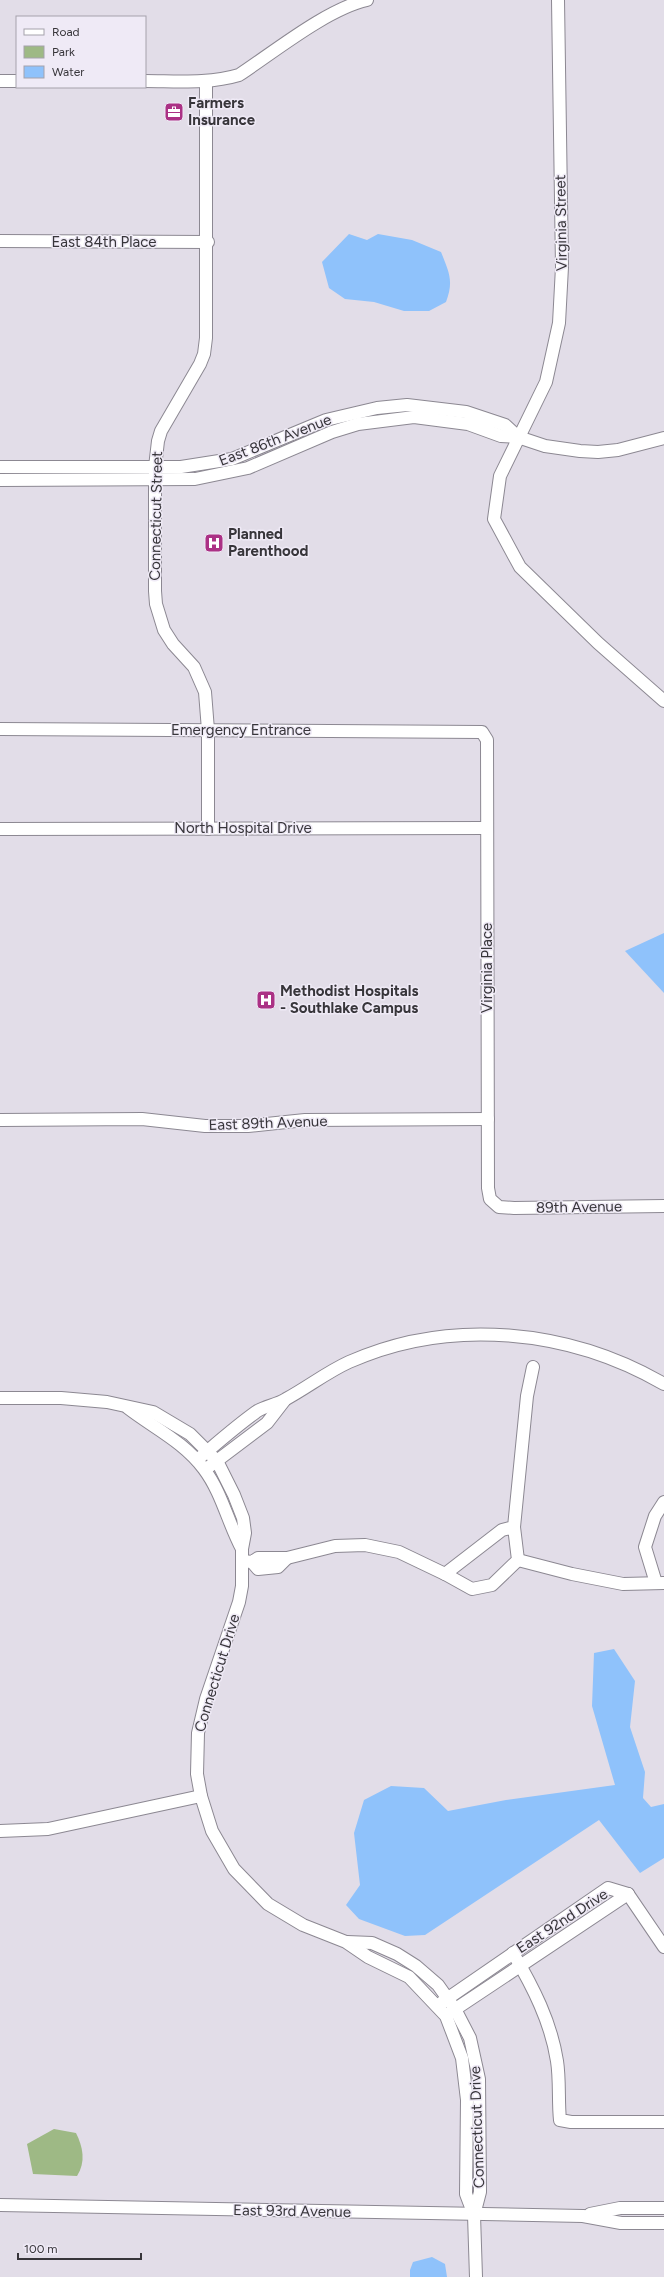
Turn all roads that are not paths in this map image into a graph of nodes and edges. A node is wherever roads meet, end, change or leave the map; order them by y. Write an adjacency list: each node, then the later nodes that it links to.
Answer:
1 (367, 0): 6 (street)
2 (558, 0): 9 (street, Virginia Street)
3 (0, 81): 4 (street)
4 (16, 81)
5 (146, 81): 6 (street)
6 (206, 81): 8 (street, Connecticut Street)
7 (0, 241): 8 (street, East 84th Place)
8 (208, 242): 12 (street, Connecticut Street)
9 (518, 437): 10 (street, East 86th Avenue); 12 (street, East 86th Avenue); 14 (street, East 86th Avenue); 15 (street, Virginia Street)
10 (664, 438)
11 (0, 467): 12 (street, East 86th Avenue)
12 (155, 467): 14 (street, Connecticut Street)
13 (0, 480): 14 (street, East 86th Avenue)
14 (155, 481): 17 (street, Connecticut Street)
15 (664, 701)
16 (0, 730): 17 (street, Emergency Entrance)
17 (208, 730): 18 (street, Emergency Entrance); 21 (street, Connecticut Street)
18 (482, 732): 19 (street, Virginia Place)
19 (486, 828): 21 (street, North Hospital Drive); 22 (street, Virginia Place)
20 (0, 829): 21 (street, North Hospital Drive)
21 (208, 829)
22 (488, 1119): 23 (street, East 89th Avenue); 24 (street, Virginia Place)
23 (0, 1120)
24 (494, 1205): 25 (street, 89th Avenue)
25 (664, 1206)
26 (533, 1367): 36 (street)
27 (664, 1384): 29 (street)
28 (0, 1398): 30 (street, Connecticut Drive)
29 (285, 1400): 31 (street); 33 (street)
30 (128, 1407): 31 (street, Connecticut Drive); 32 (street, Connecticut Drive)
31 (208, 1451): 32 (street); 33 (street, Connecticut Drive)
32 (197, 1460): 34 (street, Connecticut Drive)
33 (217, 1461): 34 (street); 37 (street, Connecticut Drive)
34 (205, 1470): 37 (street, Connecticut Drive)
35 (664, 1502): 41 (street)
36 (514, 1527): 38 (street); 40 (street)
37 (242, 1549): 39 (street, Connecticut Drive)
38 (518, 1560): 40 (street); 41 (street)
39 (247, 1561): 40 (street); 42 (street, Connecticut Drive)
40 (445, 1574)
41 (660, 1583)
42 (201, 1796): 43 (street); 45 (street, Connecticut Drive)
43 (0, 1831)
44 (628, 1894): 46 (street); 47 (street, East 92nd Drive); 48 (street, East 92nd Drive)
45 (346, 1942): 49 (street, Connecticut Drive); 50 (street, Connecticut Drive)
46 (664, 1947)
47 (513, 1953): 48 (street); 49 (street, East 92nd Drive)
48 (520, 1965): 51 (street, East 92nd Drive); 52 (street)
49 (448, 1999): 50 (street, East 92nd Drive); 51 (street, Connecticut Drive)
50 (437, 2005): 51 (street, Connecticut Drive)
51 (450, 2012): 55 (street, Connecticut Drive)
52 (664, 2122)
53 (0, 2205): 55 (street, East 93rd Avenue)
54 (664, 2208): 56 (street, East 93rd Avenue)
55 (474, 2215): 56 (street, East 93rd Avenue); 58 (street, Connecticut Drive)
56 (583, 2216): 57 (street, East 93rd Avenue)
57 (664, 2223)
58 (476, 2277)

